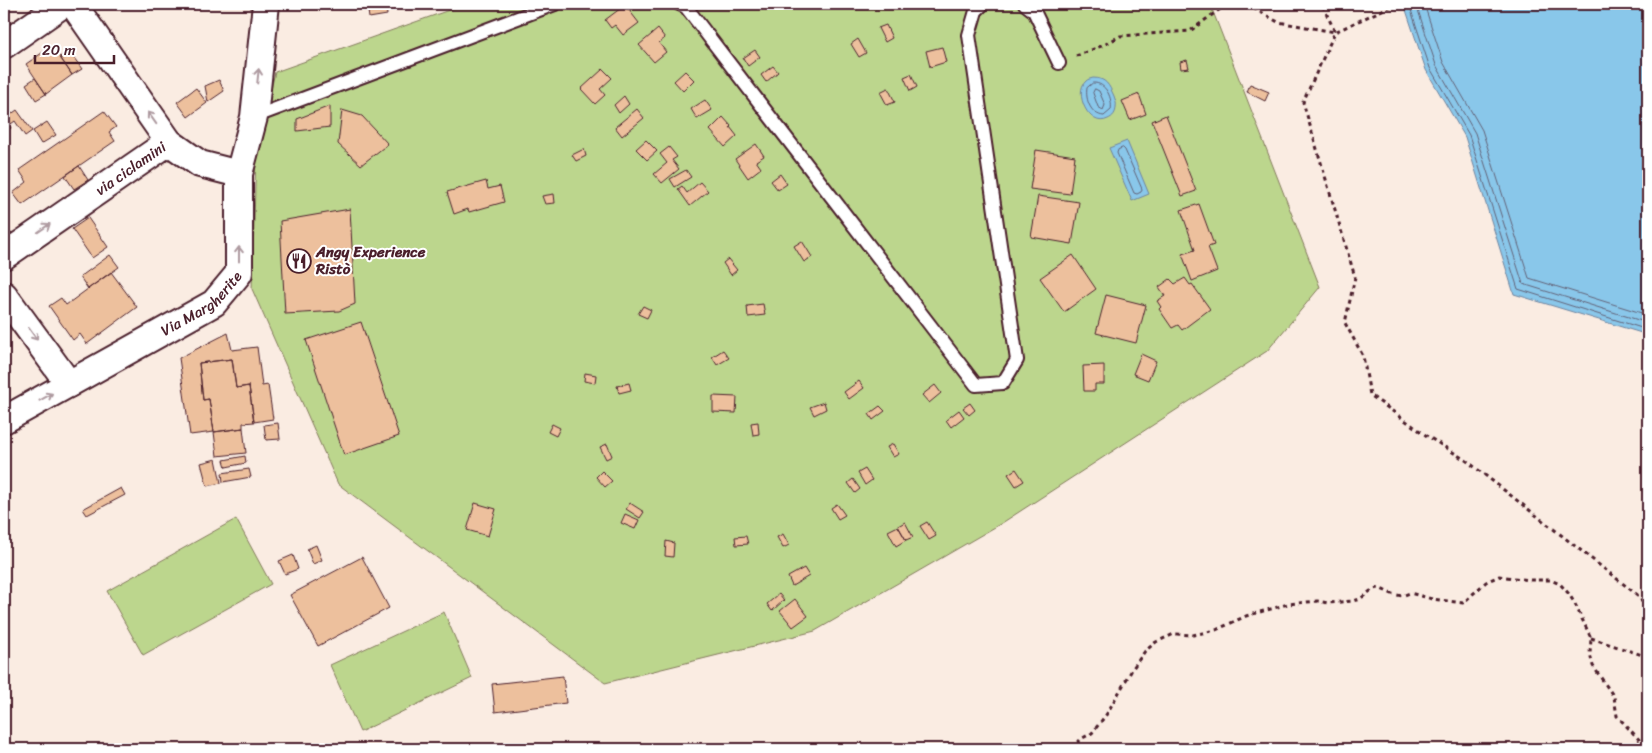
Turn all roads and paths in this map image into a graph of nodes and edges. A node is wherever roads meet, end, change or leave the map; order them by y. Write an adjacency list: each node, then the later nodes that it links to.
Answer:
1 (63, 4): 13 (street)
2 (73, 4): 16 (street, via ciclamini, one-way to 2)
3 (266, 4): 15 (street, Via Margherite, one-way to 3)
4 (555, 4): 15 (lane)
5 (679, 4): 6 (lane)
6 (983, 4)
7 (1026, 4): 14 (lane)
8 (1227, 4): 14 (path)
9 (1246, 4): 12 (path)
10 (1314, 4): 12 (path)
11 (1395, 4): 12 (path)
12 (1335, 32): 22 (path)
13 (4, 45)
14 (1059, 63)
15 (254, 117): 17 (street, Via Margherite)
16 (168, 142): 17 (street); 18 (street, via ciclamini, one-way to 16)
17 (239, 174): 20 (street, Via Margherite, one-way to 17)
18 (4, 256)
19 (4, 295): 20 (street, one-way to 20)
20 (69, 384): 21 (street, Via Margherite, one-way to 20)
21 (4, 420)
22 (1648, 619)
23 (1591, 638): 24 (path); 25 (path); 26 (path)
24 (1648, 657)
25 (1072, 749)
26 (1648, 749)

